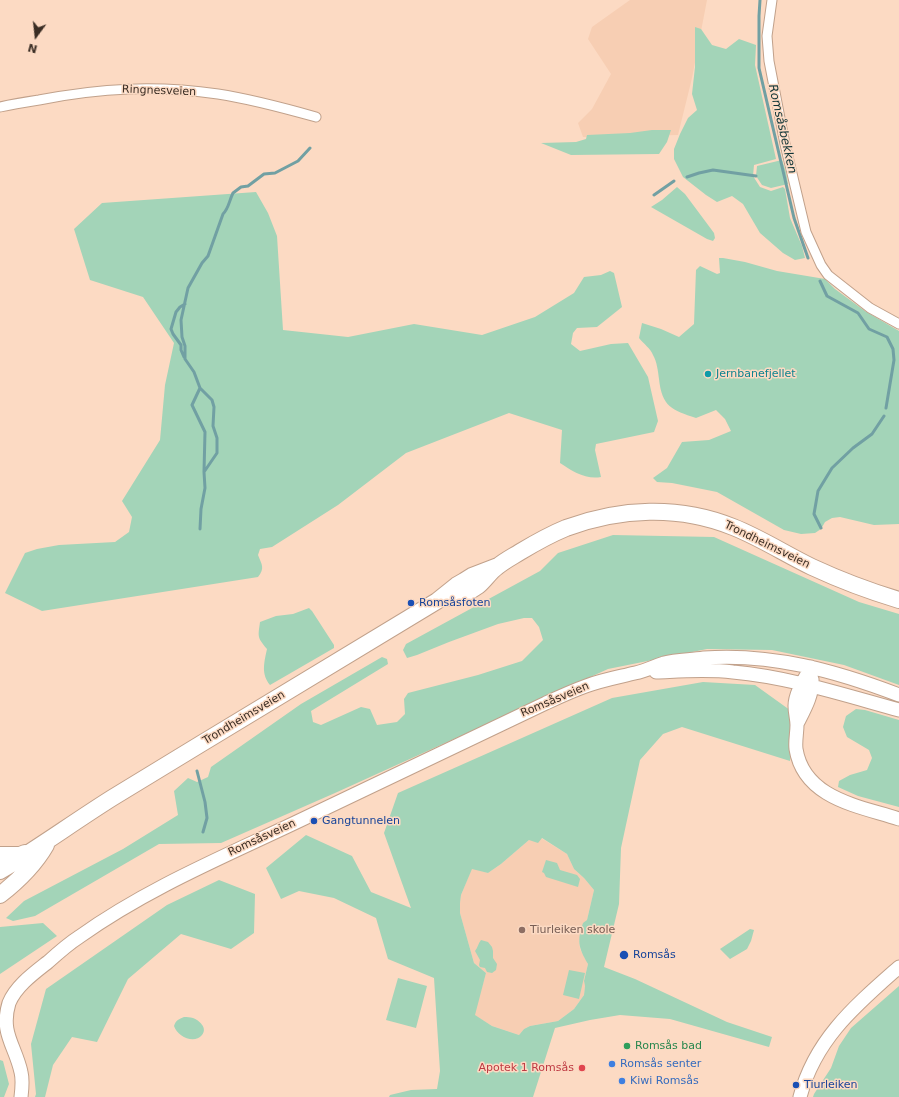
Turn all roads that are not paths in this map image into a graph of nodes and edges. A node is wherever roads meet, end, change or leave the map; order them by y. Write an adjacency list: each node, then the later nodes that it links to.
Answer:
1 (772, 0): 4 (street)
2 (1, 105): 3 (street, Ringnesveien)
3 (316, 117)
4 (899, 324)
5 (899, 600): 12 (highway, Trondheimsveien)
6 (811, 667): 7 (street, Romsåsveien); 8 (street); 9 (street, Romsåsveien)
7 (637, 673): 8 (street, Romsåsveien); 19 (street, Romsåsveien)
8 (807, 685): 10 (street, Romsåsveien); 11 (street)
9 (899, 695)
10 (899, 710)
11 (899, 819)
12 (51, 837): 13 (highway, Trondheimsveien); 17 (highway, Trondheimsveien)
13 (30, 852): 14 (highway); 15 (highway, Trondheimsveien); 16 (highway)
14 (0, 855)
15 (0, 870)
16 (0, 882)
17 (0, 895)
18 (899, 967): 21 (street)
19 (3, 1011): 20 (street)
20 (21, 1097)
21 (800, 1097)

